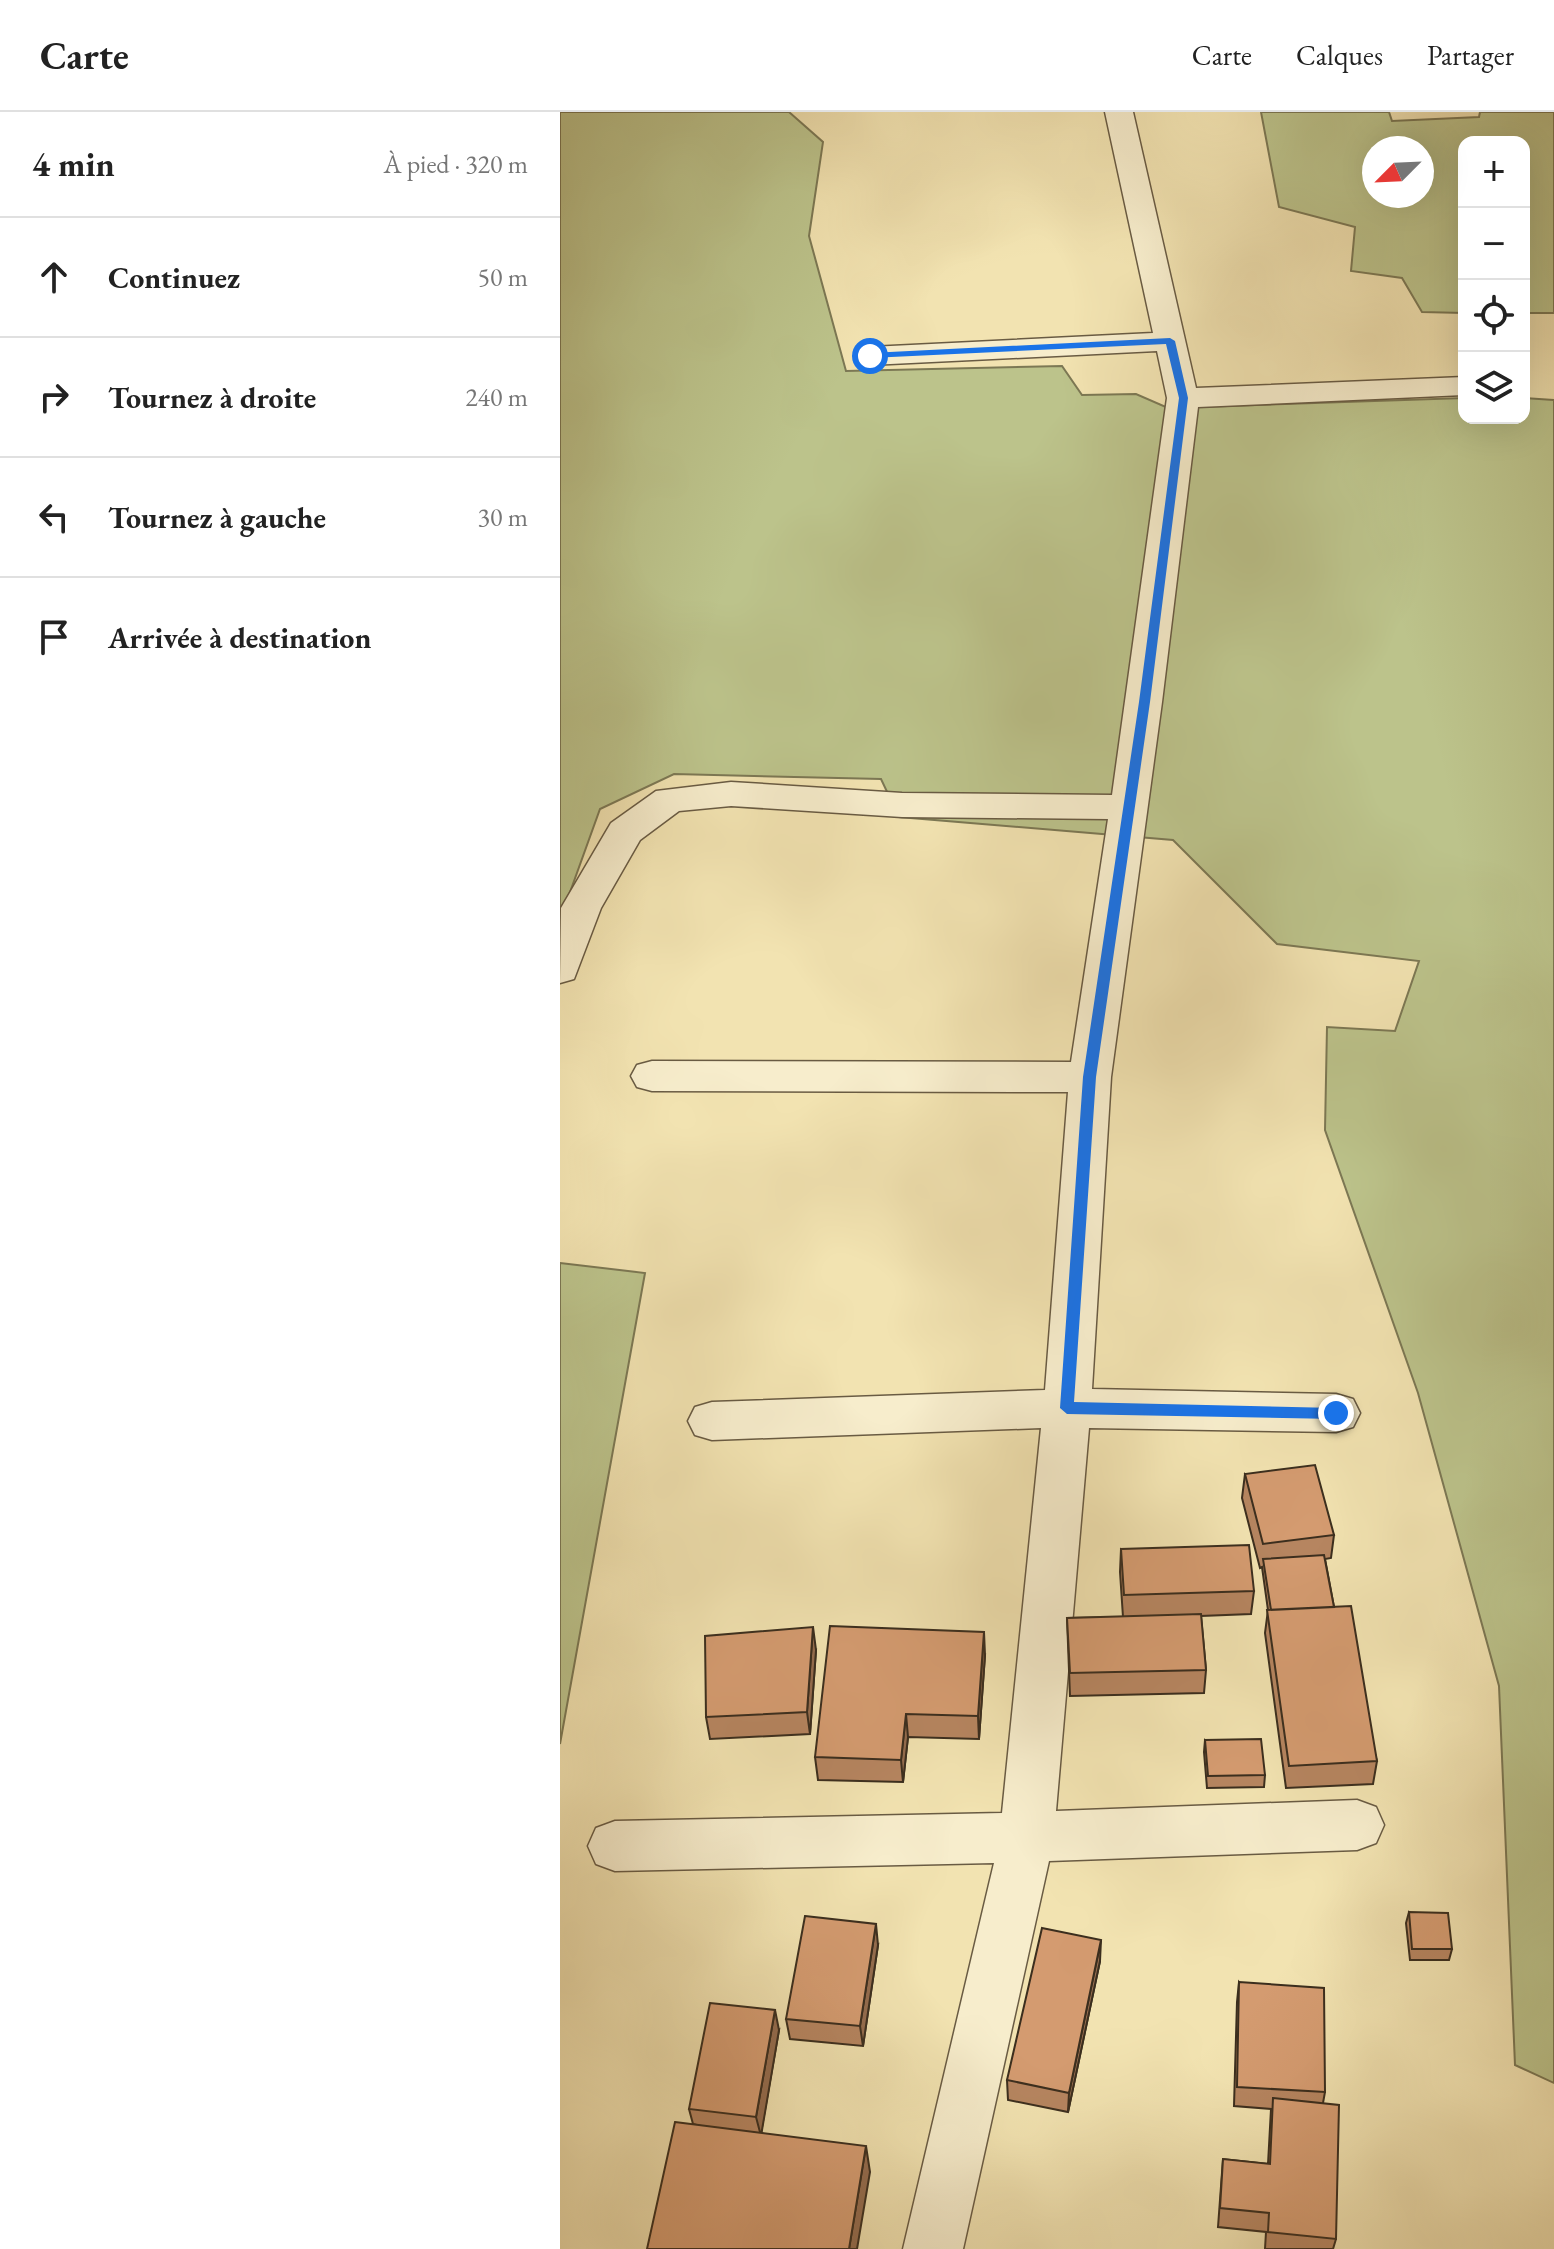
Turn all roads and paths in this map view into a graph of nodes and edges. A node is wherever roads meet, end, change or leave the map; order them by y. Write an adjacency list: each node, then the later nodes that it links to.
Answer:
1 (1119, 112): 2 (street)
2 (1170, 341): 3 (street); 5 (street)
3 (870, 356)
4 (1458, 386): 5 (street)
5 (1183, 398): 6 (street)
6 (1129, 807): 7 (street); 9 (street)
7 (560, 969)
8 (652, 1076): 9 (street)
9 (1090, 1077): 10 (street)
10 (1067, 1408): 11 (street); 12 (street); 14 (street)
11 (1336, 1413)
12 (712, 1421)
13 (1357, 1825): 14 (street)
14 (1027, 1837): 15 (street); 16 (street)
15 (615, 1846)
16 (933, 2249)

